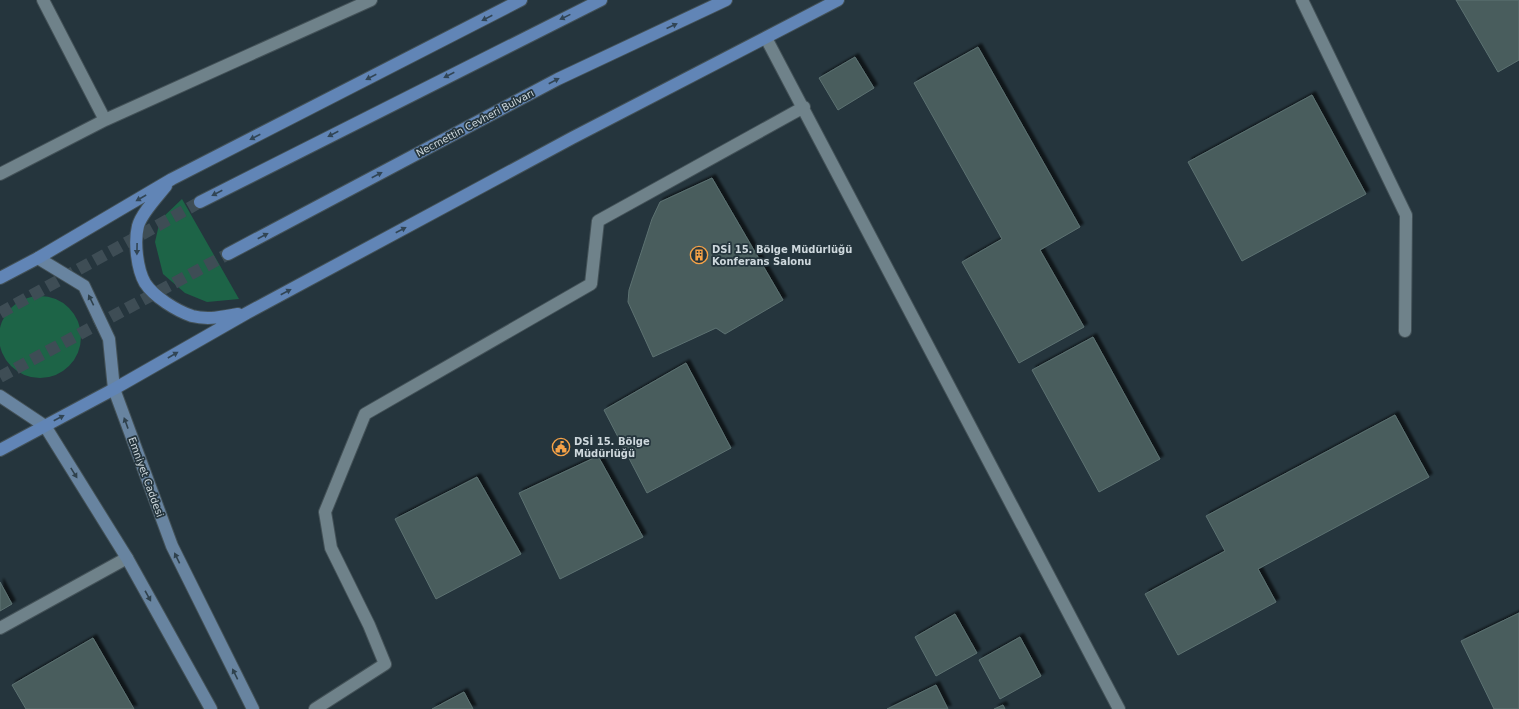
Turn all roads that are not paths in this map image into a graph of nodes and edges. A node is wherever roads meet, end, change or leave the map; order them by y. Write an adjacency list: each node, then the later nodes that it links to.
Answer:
1 (43, 0): 10 (street)
2 (371, 0): 10 (street)
3 (521, 0): 12 (main road, one-way to 12)
4 (601, 0): 13 (main road, one-way to 13)
5 (726, 0): 14 (main road, Necmettin Cevheri Bulvarı, one-way to 5)
6 (838, 0): 8 (main road)
7 (1302, 0): 18 (street)
8 (766, 38): 9 (street); 17 (main road, one-way to 8)
9 (804, 107): 27 (street); 28 (street)
10 (105, 120): 11 (street)
11 (0, 174)
12 (172, 179): 15 (main road, one-way to 15); 17 (main road, one-way to 17)
13 (200, 202)
14 (228, 254)
15 (38, 258): 16 (main road); 19 (main road, Emniyet Caddesi, one-way to 15)
16 (0, 278)
17 (248, 312): 19 (main road, one-way to 17)
18 (1406, 331)
19 (114, 389): 21 (main road, one-way to 19); 26 (main road, Emniyet Caddesi, one-way to 19)
20 (0, 396): 21 (main road)
21 (45, 426): 22 (main road); 23 (main road, one-way to 23)
22 (0, 450)
23 (127, 558): 24 (street); 25 (main road, one-way to 25)
24 (0, 628)
25 (211, 709)
26 (253, 709)
27 (316, 709)
28 (1119, 709)

